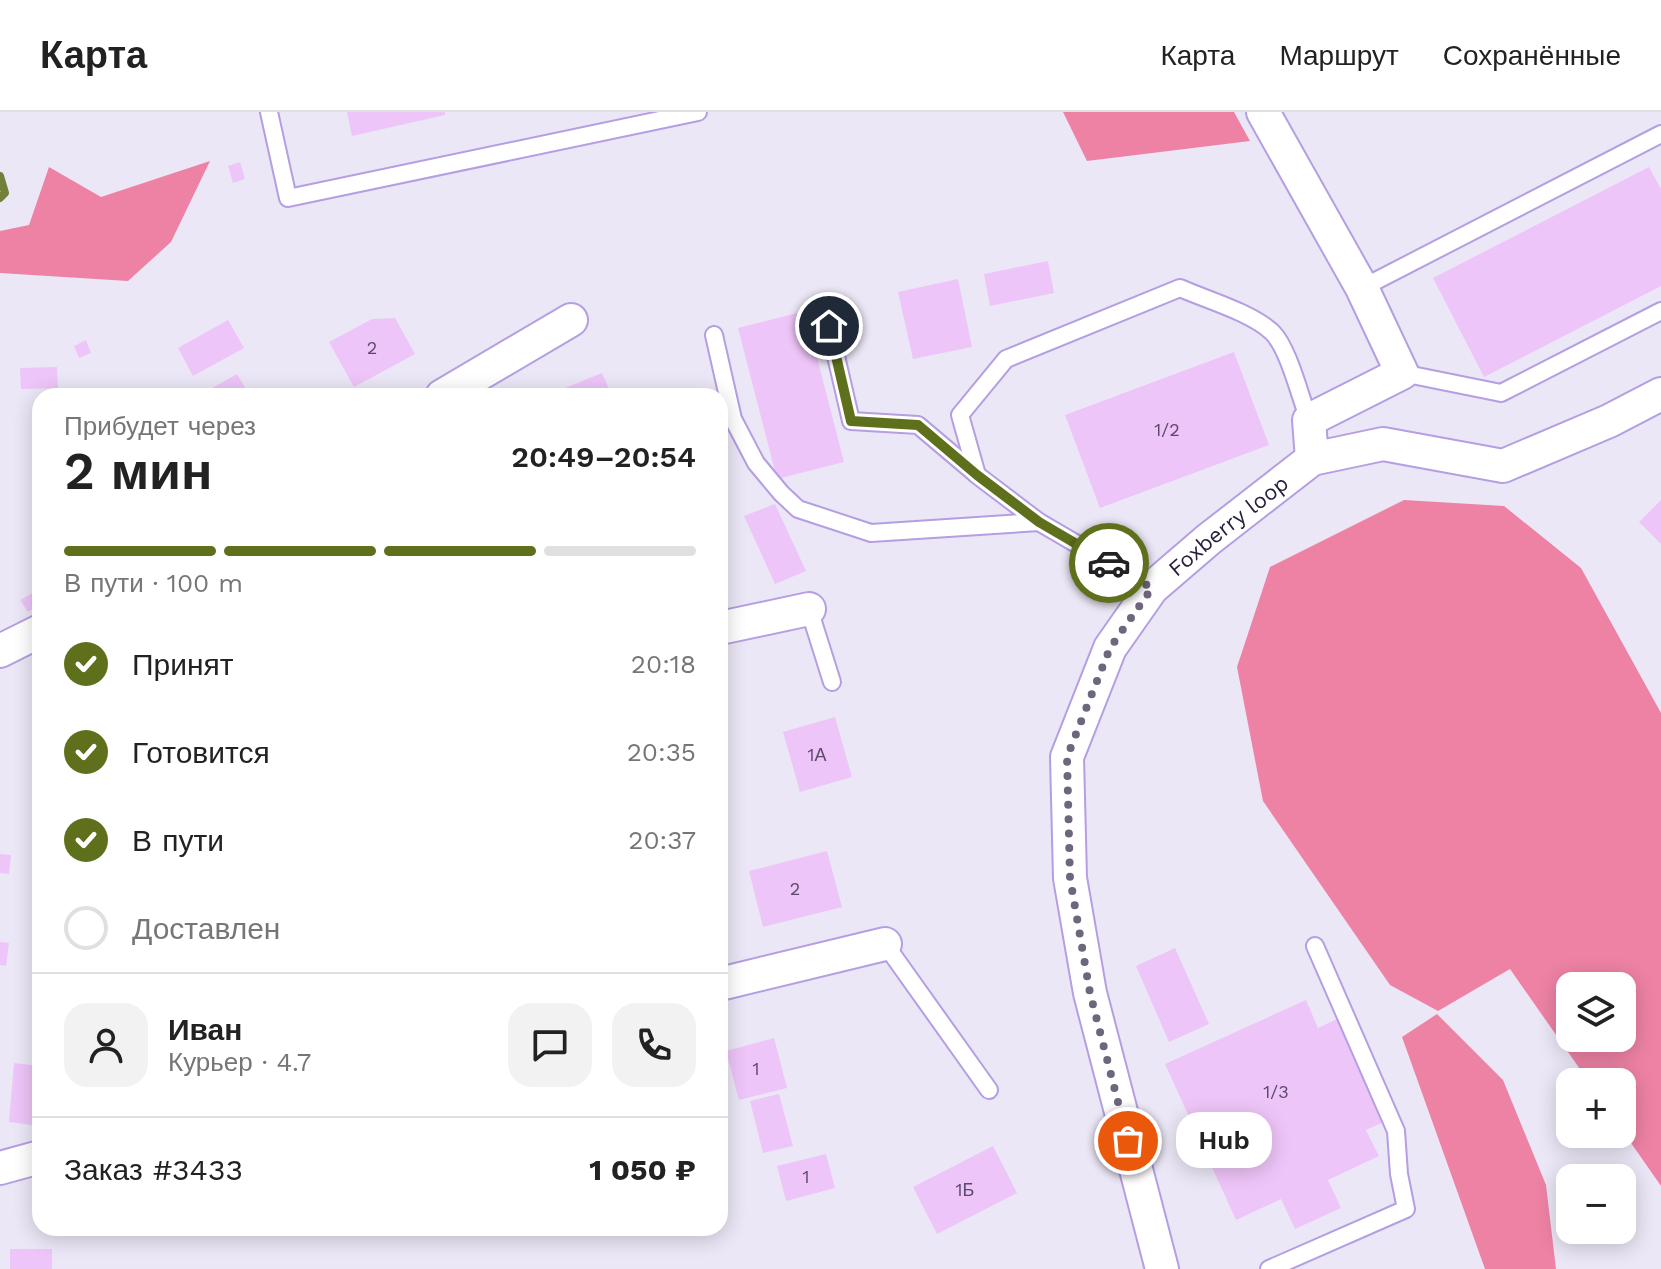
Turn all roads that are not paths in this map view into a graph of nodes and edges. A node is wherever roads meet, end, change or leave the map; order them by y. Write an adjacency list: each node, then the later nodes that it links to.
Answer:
1 (269, 112): 2 (lane)
2 (698, 112)
3 (1264, 112): 5 (street)
4 (1661, 134): 5 (lane)
5 (1362, 288): 10 (street)
6 (1661, 311): 10 (lane)
7 (571, 320): 11 (street)
8 (829, 326): 17 (lane)
9 (714, 335): 12 (lane)
10 (1402, 373): 15 (street)
11 (456, 388)
12 (726, 388)
13 (1661, 394): 16 (street, Foxberry loop)
14 (728, 397): 18 (lane)
15 (1309, 420): 16 (street); 17 (lane)
16 (1312, 459): 19 (street, Foxberry loop)
17 (977, 475): 18 (lane)
18 (1039, 522): 19 (lane)
19 (1152, 588): 31 (street, Foxberry loop)
20 (809, 609): 21 (street); 24 (lane)
21 (728, 626)
22 (32, 635): 23 (street)
23 (0, 651)
24 (832, 682)
25 (885, 944): 27 (street); 28 (lane)
26 (1315, 946): 32 (lane)
27 (728, 982)
28 (989, 1090)
29 (32, 1159): 30 (street)
30 (0, 1168)
31 (1162, 1269)
32 (1269, 1269)

